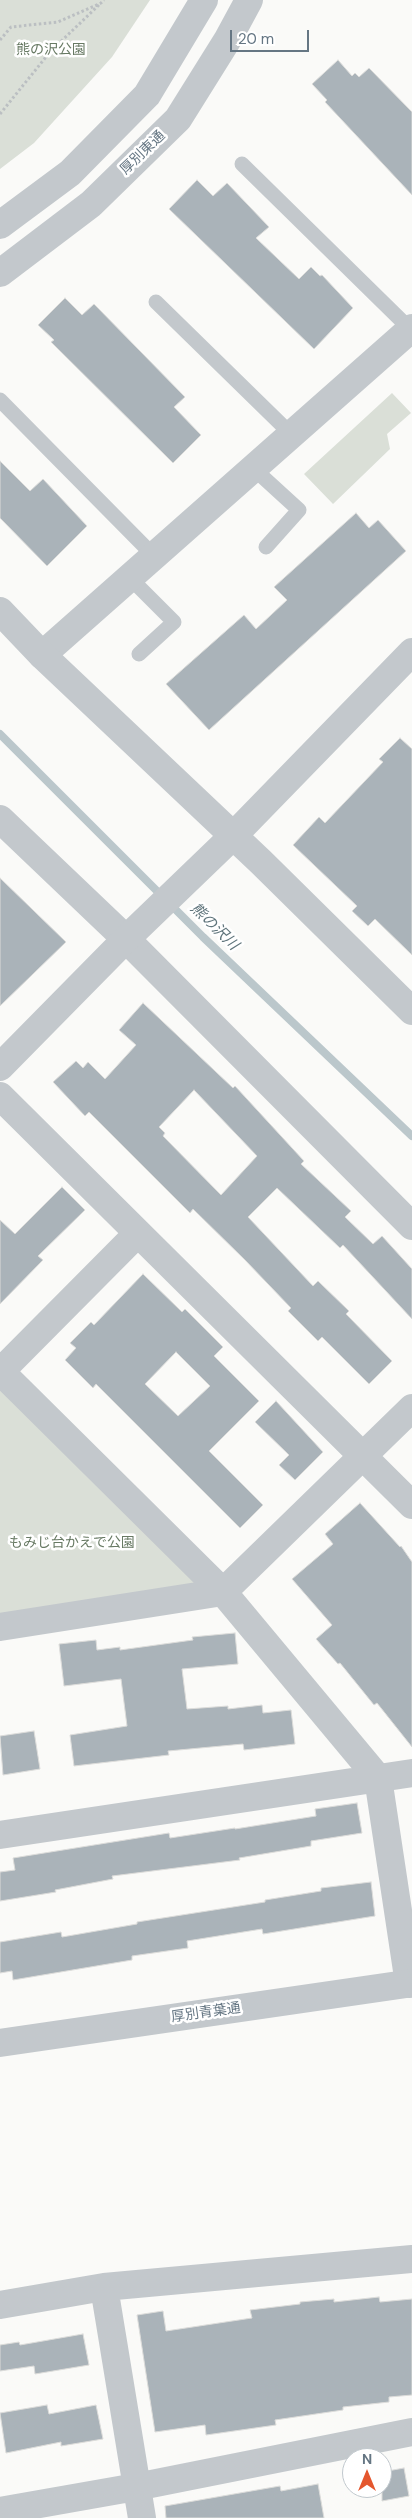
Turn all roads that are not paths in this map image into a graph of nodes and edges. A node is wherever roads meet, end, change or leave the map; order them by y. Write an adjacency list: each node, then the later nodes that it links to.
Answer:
1 (204, 0): 4 (street)
2 (249, 0): 5 (street, 厚別東通)
3 (242, 164): 7 (lane)
4 (0, 225)
5 (0, 272)
6 (156, 302): 9 (lane)
7 (411, 329): 9 (street)
8 (0, 400): 12 (lane)
9 (291, 434): 10 (street)
10 (253, 468): 11 (lane); 12 (street)
11 (266, 547)
12 (153, 555): 13 (street)
13 (128, 577): 16 (lane); 17 (street)
14 (0, 611): 17 (street)
15 (412, 652): 19 (street)
16 (139, 654)
17 (42, 655): 19 (street)
18 (0, 819): 20 (street)
19 (233, 836): 20 (street); 21 (street)
20 (126, 939): 22 (street); 24 (street)
21 (411, 1006)
22 (0, 1068)
23 (0, 1096): 25 (street)
24 (412, 1226)
25 (137, 1234): 26 (street); 28 (street)
26 (0, 1372): 30 (street)
27 (412, 1408): 28 (street)
28 (363, 1456): 29 (street); 30 (street)
29 (412, 1505)
30 (222, 1592): 31 (street); 33 (street)
31 (0, 1627)
32 (412, 1773): 33 (street)
33 (378, 1778): 34 (street); 35 (street)
34 (0, 1835)
35 (411, 1984): 36 (street, 厚別青葉通)
36 (0, 2043)
37 (412, 2259): 38 (street)
38 (104, 2287): 39 (street); 41 (street)
39 (0, 2305)
40 (412, 2432): 41 (street)
41 (136, 2487): 42 (street); 43 (street)
42 (0, 2511)
43 (142, 2518)

